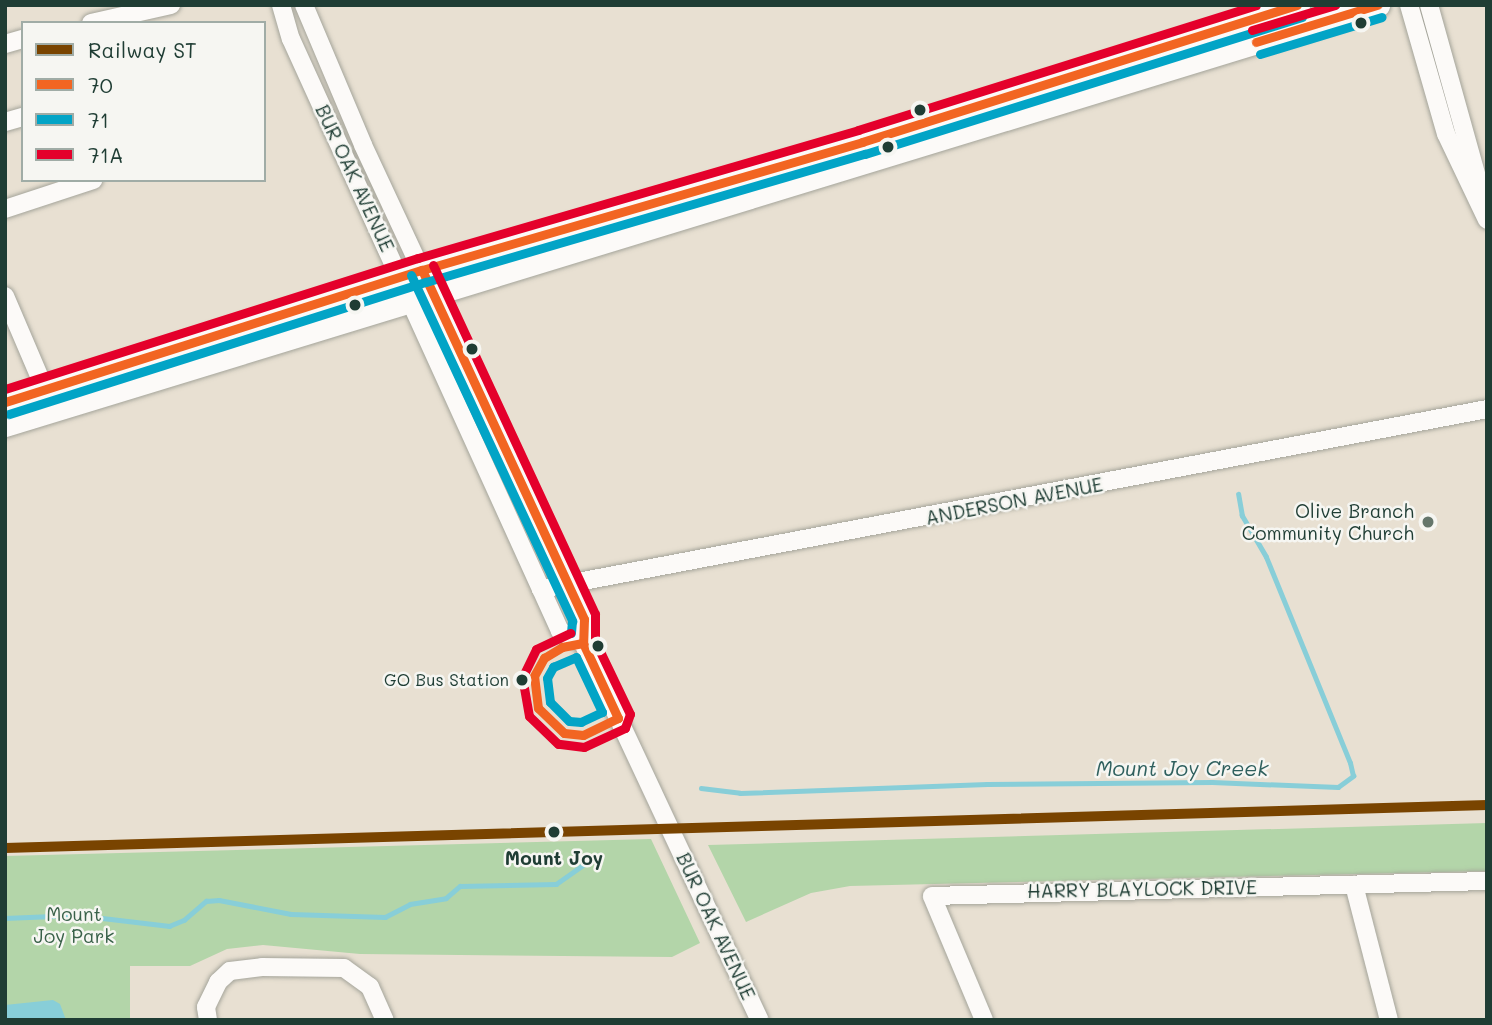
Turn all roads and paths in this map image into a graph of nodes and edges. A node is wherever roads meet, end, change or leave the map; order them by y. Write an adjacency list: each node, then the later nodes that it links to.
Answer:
1 (171, 5): 8 (street)
2 (281, 5): 12 (street, BUR OAK AVENUE)
3 (304, 5): 12 (street, BUR OAK AVENUE)
4 (1298, 5): 12 (main road)
5 (1378, 5): 14 (main road)
6 (1409, 5): 11 (street)
7 (1429, 5): 11 (street)
8 (100, 21)
9 (87, 182): 10 (street)
10 (5, 209)
11 (1487, 219)
12 (412, 274): 14 (street, BUR OAK AVENUE); 15 (main road)
13 (5, 296): 15 (street)
14 (424, 300): 18 (main road); 19 (street, BUR OAK AVENUE); 20 (street, BUR OAK AVENUE)
15 (46, 390): 16 (main road)
16 (5, 402)
17 (1487, 409): 19 (street, ANDERSON AVENUE)
18 (5, 425)
19 (568, 585): 20 (street, ANDERSON AVENUE); 21 (street, BUR OAK AVENUE)
20 (541, 589): 21 (street, BUR OAK AVENUE)
21 (583, 643): 27 (street, BUR OAK AVENUE)
22 (1487, 881): 23 (street, HARRY BLAYLOCK DRIVE)
23 (1354, 885): 24 (street); 28 (street, HARRY BLAYLOCK DRIVE)
24 (1383, 1018)
25 (208, 1020): 26 (street)
26 (385, 1020)
27 (760, 1020)
28 (984, 1020)

